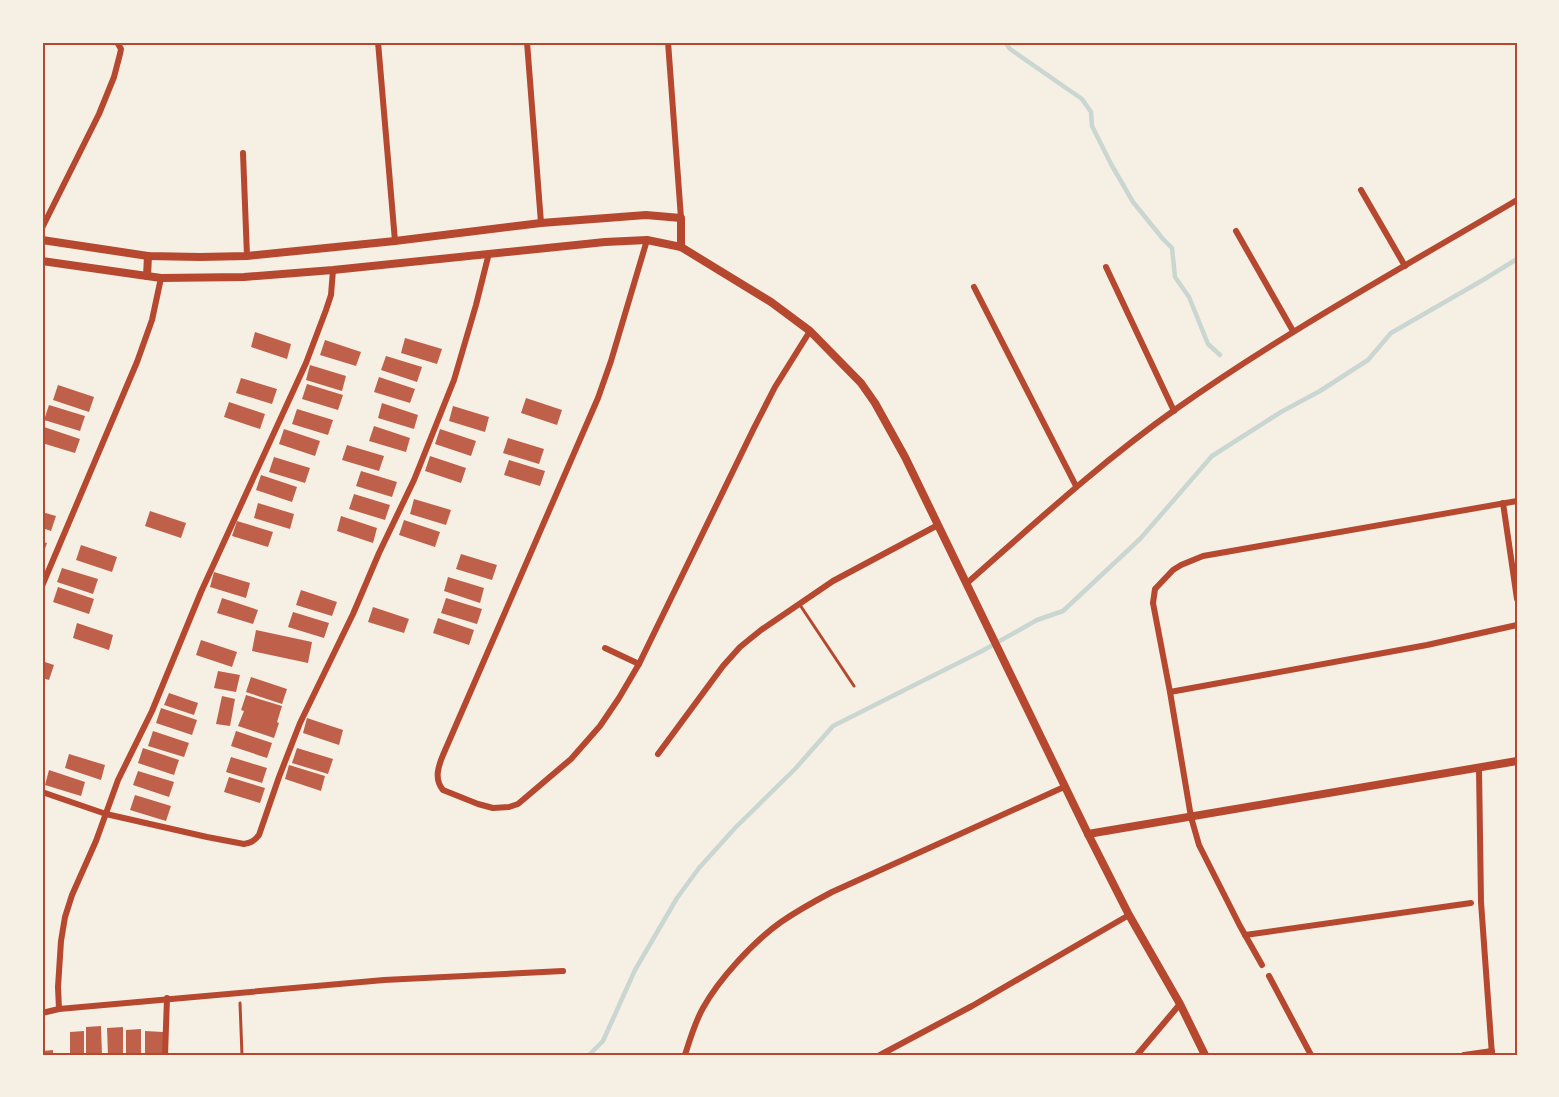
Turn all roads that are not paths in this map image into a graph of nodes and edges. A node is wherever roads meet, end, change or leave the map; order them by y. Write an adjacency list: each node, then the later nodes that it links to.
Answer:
1 (117, 42): 10 (street)
2 (378, 42): 14 (street)
3 (527, 42): 9 (street)
4 (668, 42): 8 (street)
5 (243, 153): 18 (street)
6 (1361, 190): 20 (street)
7 (1517, 200): 20 (street)
8 (681, 218): 9 (street); 15 (street)
9 (541, 223): 14 (street)
10 (42, 228)
11 (1236, 231): 27 (street)
12 (42, 240): 17 (street)
13 (647, 240): 15 (street); 16 (street); 39 (street)
14 (395, 241): 18 (street)
15 (681, 246): 26 (street)
16 (489, 253): 22 (street); 47 (street)
17 (147, 256): 18 (street); 23 (street)
18 (247, 256)
19 (42, 261): 23 (street)
20 (1405, 266): 27 (street)
21 (1106, 267): 28 (street)
22 (333, 270): 24 (street); 47 (street)
23 (147, 276): 24 (street)
24 (161, 278): 34 (street)
25 (974, 287): 29 (street)
26 (810, 331): 32 (street); 39 (street)
27 (1293, 331): 28 (street)
28 (1173, 411): 29 (street)
29 (1076, 486): 33 (street)
30 (1517, 501): 31 (street)
31 (1503, 503): 35 (street); 41 (street)
32 (938, 525): 33 (street); 36 (street)
33 (966, 584): 45 (street)
34 (42, 586)
35 (1517, 599)
36 (799, 603): 40 (lane); 42 (street)
37 (1517, 625): 41 (street)
38 (605, 648): 39 (street)
39 (639, 663)
40 (854, 686)
41 (1170, 692): 48 (street)
42 (658, 754)
43 (1517, 761): 44 (street)
44 (1479, 769): 48 (street); 60 (street)
45 (1064, 787): 49 (street); 62 (street)
46 (42, 792): 47 (street)
47 (106, 813): 58 (street)
48 (1191, 817): 49 (street); 52 (street)
49 (1088, 834): 51 (street)
50 (1471, 903): 52 (street)
51 (1129, 915): 57 (street); 63 (street)
52 (1245, 935): 53 (street)
53 (1262, 965)
54 (564, 971): 56 (street)
55 (1269, 976): 66 (street)
56 (167, 998): 58 (street); 61 (street)
57 (1180, 1004): 64 (street); 65 (street)
58 (59, 1009): 59 (street)
59 (42, 1012)
60 (1492, 1053): 67 (street)
61 (165, 1055)
62 (685, 1055)
63 (880, 1055)
64 (1137, 1055)
65 (1205, 1055)
66 (1311, 1055)
67 (1464, 1055)

